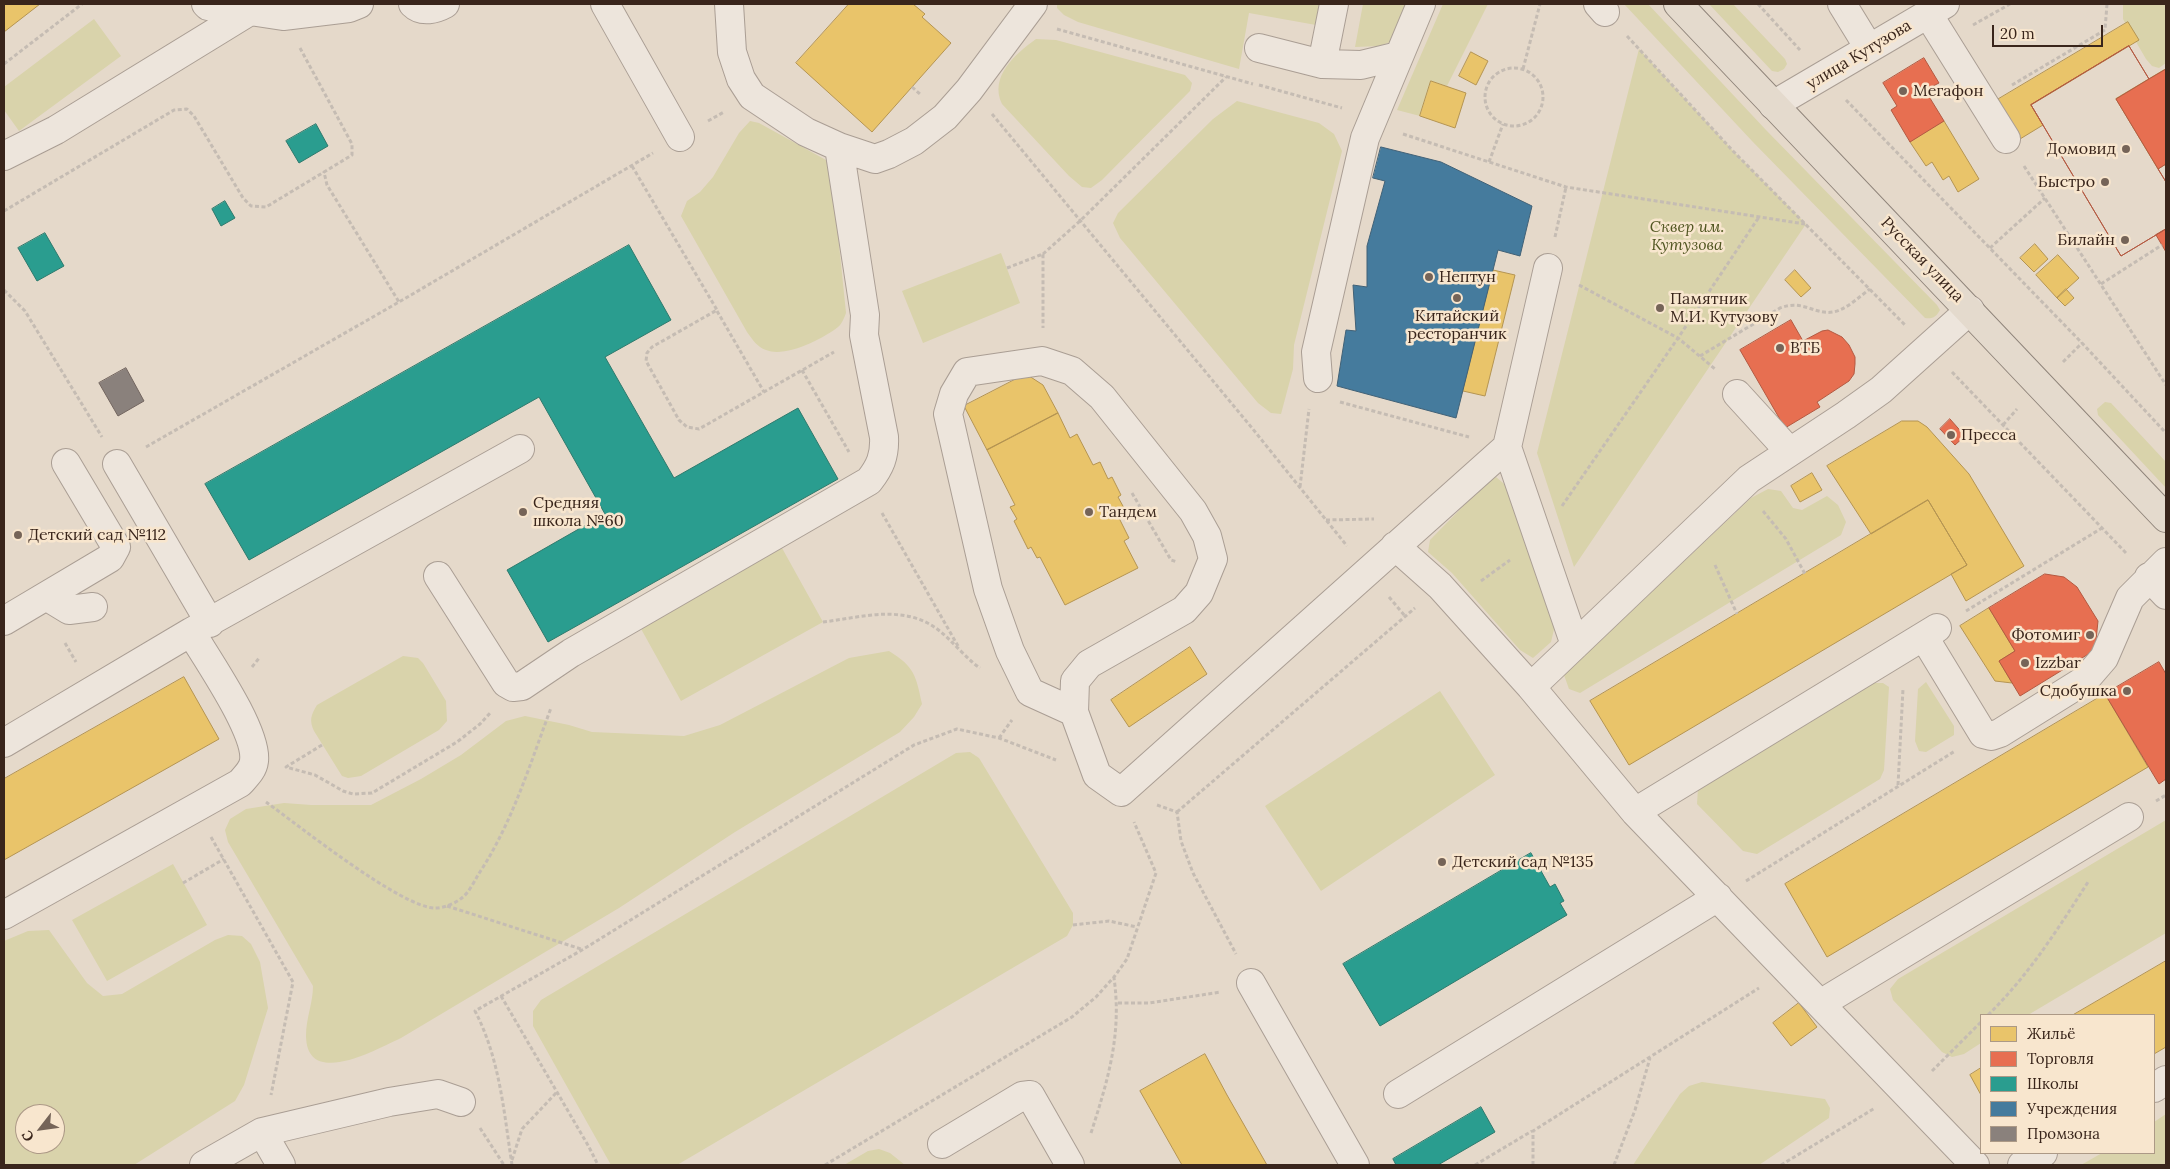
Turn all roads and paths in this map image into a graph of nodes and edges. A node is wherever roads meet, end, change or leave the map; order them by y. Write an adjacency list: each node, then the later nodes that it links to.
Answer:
1 (82, 4): 22 (path)
2 (206, 4): 17 (street)
3 (359, 4): 17 (street)
4 (413, 4): 5 (street)
5 (445, 4)
6 (605, 4): 33 (street)
7 (729, 4): 27 (street)
8 (1334, 4): 23 (street)
9 (1421, 4): 21 (street)
10 (1540, 4): 24 (path)
11 (1678, 4): 29 (main road, Русская улица)
12 (1758, 4): 26 (path)
13 (1842, 4): 20 (street)
14 (2107, 4): 28 (path)
15 (1601, 8): 46 (path)
16 (1937, 9): 20 (street, улица Кутузова); 28 (street)
17 (265, 11): 37 (street); 40 (path)
18 (1027, 12): 25 (path); 36 (street)
19 (1259, 48): 23 (street)
20 (1869, 48): 26 (street, улица Кутузова)
21 (1398, 56): 23 (street); 64 (street)
22 (4, 64)
23 (1322, 64)
24 (1523, 69): 31 (path); 31 (path)
25 (1227, 76): 30 (path); 45 (path)
26 (1823, 76): 29 (street, улица Кутузова); 48 (path)
27 (752, 96): 33 (path); 36 (street)
28 (1984, 102): 34 (street)
29 (1773, 105): 57 (main road, Русская улица)
30 (1346, 109)
31 (1503, 124): 38 (path)
32 (1004, 128): 45 (path)
33 (680, 137): 39 (path)
34 (2006, 139): 42 (path)
35 (1423, 140): 38 (path)
36 (839, 147): 58 (street)
37 (4, 156)
38 (1489, 162): 41 (path)
39 (632, 166): 55 (path); 56 (path)
40 (324, 172): 43 (path); 55 (path)
41 (1566, 187): 44 (path); 51 (path)
42 (2045, 198): 48 (path); 52 (path)
43 (4, 212)
44 (1758, 217): 46 (path); 59 (path)
45 (1080, 221): 49 (path); 77 (path)
46 (1806, 224): 53 (path)
47 (2162, 245): 52 (path)
48 (1990, 248): 69 (path)
49 (1043, 254): 50 (path); 62 (path)
50 (1007, 268)
51 (1548, 268): 59 (path); 70 (street)
52 (2101, 284): 65 (path)
53 (1870, 289): 60 (path); 61 (path)
54 (4, 290): 68 (path)
55 (400, 302): 74 (path)
56 (717, 310): 66 (path); 66 (path)
57 (1970, 310): 60 (street); 79 (main road, Русская улица)
58 (864, 334): 63 (path); 76 (street)
59 (1678, 338): 61 (path); 82 (path)
60 (1929, 349): 72 (street); 81 (path)
61 (1700, 356): 67 (path)
62 (1042, 361): 85 (street); 102 (street)
63 (802, 370): 66 (path); 76 (path)
64 (1318, 378): 70 (path); 77 (path)
65 (2166, 385)
66 (764, 392)
67 (1737, 394): 72 (street)
68 (91, 419)
69 (2166, 433)
70 (1506, 447): 82 (street); 83 (street)
71 (520, 450): 97 (street)
72 (1788, 451): 75 (street)
73 (66, 462): 91 (street)
74 (117, 464): 97 (street)
75 (1760, 471): 86 (path); 99 (street)
76 (865, 483): 100 (path); 101 (street)
77 (1300, 487): 80 (path)
78 (1132, 493): 85 (path)
79 (2166, 518)
80 (1326, 520)
81 (2102, 528): 88 (path); 93 (path)
82 (1538, 540): 89 (path); 99 (street)
83 (1395, 546): 90 (street); 112 (street)
84 (1715, 565): 94 (path)
85 (1208, 574): 105 (street)
86 (1805, 574)
87 (438, 576): 103 (street)
88 (2160, 578): 106 (street)
89 (1477, 583)
90 (1440, 586): 104 (street); 116 (path)
91 (46, 596): 92 (street); 95 (street)
92 (93, 607)
93 (1966, 611)
94 (1737, 614)
95 (4, 621)
96 (823, 622): 100 (path)
97 (200, 628): 107 (street); 110 (street)
98 (1922, 638): 106 (street); 111 (path); 117 (street)
99 (1575, 644): 104 (street)
100 (958, 646): 102 (path)
101 (571, 653): 103 (street); 123 (path)
102 (1017, 665): 105 (street)
103 (512, 687): 108 (path)
104 (1531, 687): 117 (street)
105 (1074, 712): 109 (street)
106 (1983, 734): 111 (path)
107 (4, 742)
108 (322, 745)
109 (1097, 774): 112 (street); 127 (path)
110 (240, 783): 115 (street); 123 (path)
111 (1898, 786): 122 (path)
112 (1121, 792): 116 (path); 126 (path)
113 (2166, 795): 114 (path)
114 (2159, 799)
115 (196, 809): 119 (path); 124 (street)
116 (1177, 812): 130 (path)
117 (1635, 812): 122 (street)
118 (2129, 817): 133 (street)
119 (224, 859): 121 (path); 140 (path)
120 (2092, 876): 134 (path)
121 (183, 883)
122 (1718, 897): 128 (street); 143 (street)
123 (447, 906): 127 (path)
124 (4, 915)
125 (1073, 925): 126 (path)
126 (1137, 927): 129 (path)
127 (582, 950): 131 (path)
128 (1788, 970): 133 (street); 136 (path)
129 (1114, 977): 132 (path); 155 (path)
130 (1251, 983): 132 (path); 157 (street)
131 (501, 996): 142 (path); 150 (path)
132 (1118, 1003): 147 (path)
133 (1820, 1004): 141 (street)
134 (1989, 1014)
135 (1980, 1023): 137 (path)
136 (1650, 1057): 145 (path); 160 (path)
137 (1932, 1072)
138 (2166, 1080): 139 (street)
139 (2155, 1087)
140 (272, 1089)
141 (1904, 1091): 161 (path); 162 (street)
142 (557, 1092): 150 (path); 154 (path)
143 (1398, 1094)
144 (461, 1102): 146 (street); 153 (path)
145 (1533, 1131): 158 (path); 159 (path)
146 (262, 1132): 151 (street); 152 (street)
147 (1089, 1139)
148 (942, 1144): 156 (street)
149 (2041, 1154): 163 (street)
150 (512, 1164)
151 (204, 1165)
152 (281, 1165)
153 (504, 1165)
154 (598, 1165)
155 (825, 1165)
156 (1070, 1165)
157 (1355, 1165)
158 (1475, 1165)
159 (1533, 1165)
160 (1614, 1165)
161 (1781, 1165)
162 (1976, 1165)
163 (2022, 1165)

